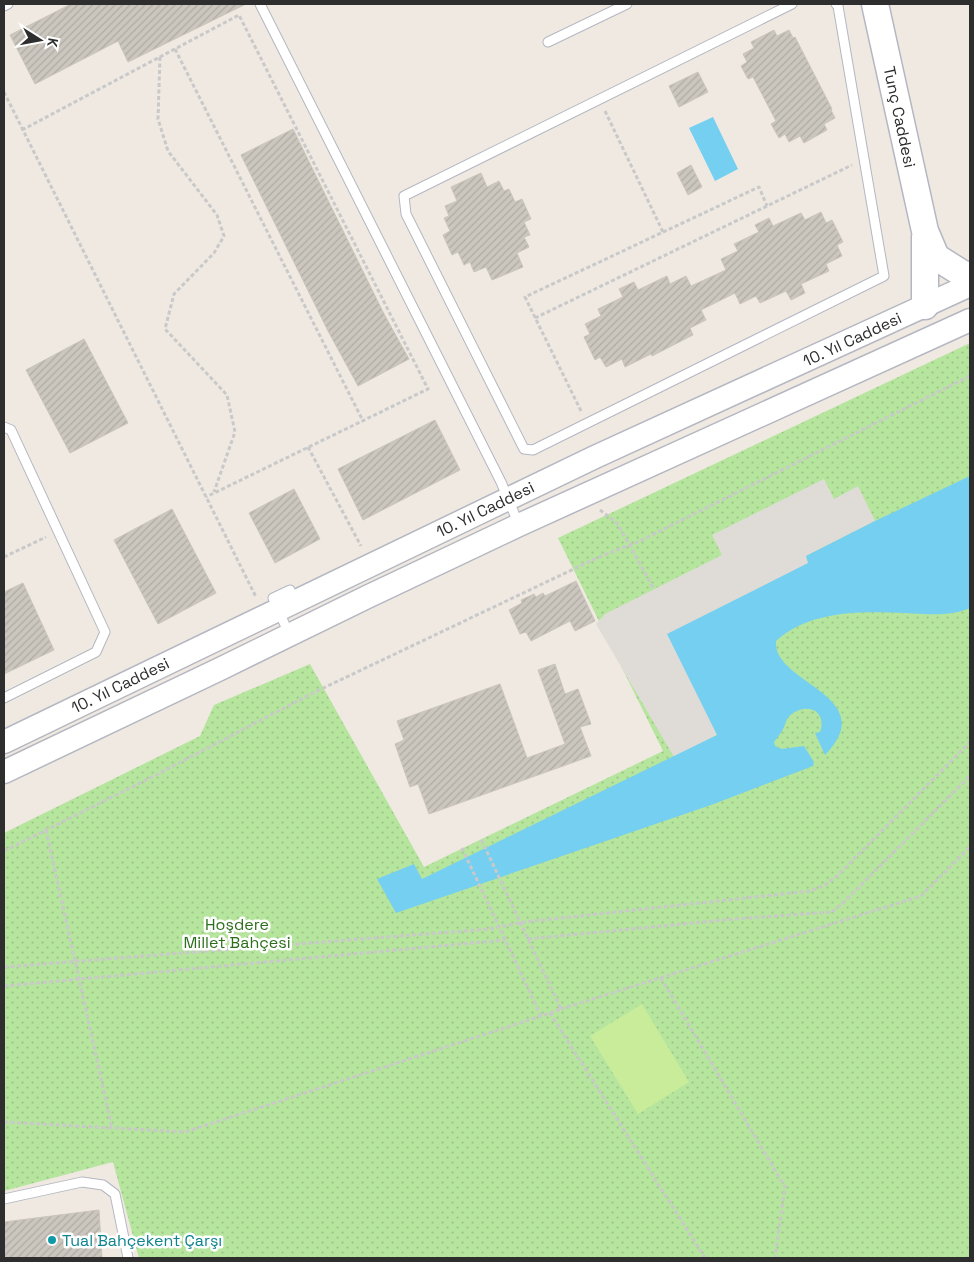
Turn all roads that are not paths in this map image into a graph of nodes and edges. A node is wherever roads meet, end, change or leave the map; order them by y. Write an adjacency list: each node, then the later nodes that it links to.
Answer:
1 (8, 4): 7 (lane)
2 (260, 4): 15 (lane)
3 (627, 4): 8 (lane)
4 (792, 4): 5 (lane)
5 (836, 4)
6 (875, 4): 9 (main road, Tunç Caddesi)
7 (4, 6)
8 (548, 42)
9 (925, 231): 10 (main road, Tunç Caddesi); 12 (main road, Tunç Caddesi)
10 (970, 275)
11 (970, 285): 12 (street, 10. Yıl Caddesi)
12 (924, 306): 15 (street, 10. Yıl Caddesi)
13 (970, 320): 16 (street, 10. Yıl Caddesi)
14 (4, 427): 20 (lane)
15 (508, 498): 16 (lane); 18 (street, 10. Yıl Caddesi)
16 (518, 525): 19 (street, 10. Yıl Caddesi)
17 (290, 590): 18 (lane)
18 (272, 612): 19 (lane); 21 (street, 10. Yıl Caddesi)
19 (289, 635): 22 (street, 10. Yıl Caddesi)
20 (4, 698)
21 (4, 742)
22 (4, 772)
23 (4, 1200): 24 (lane)
24 (128, 1258)

